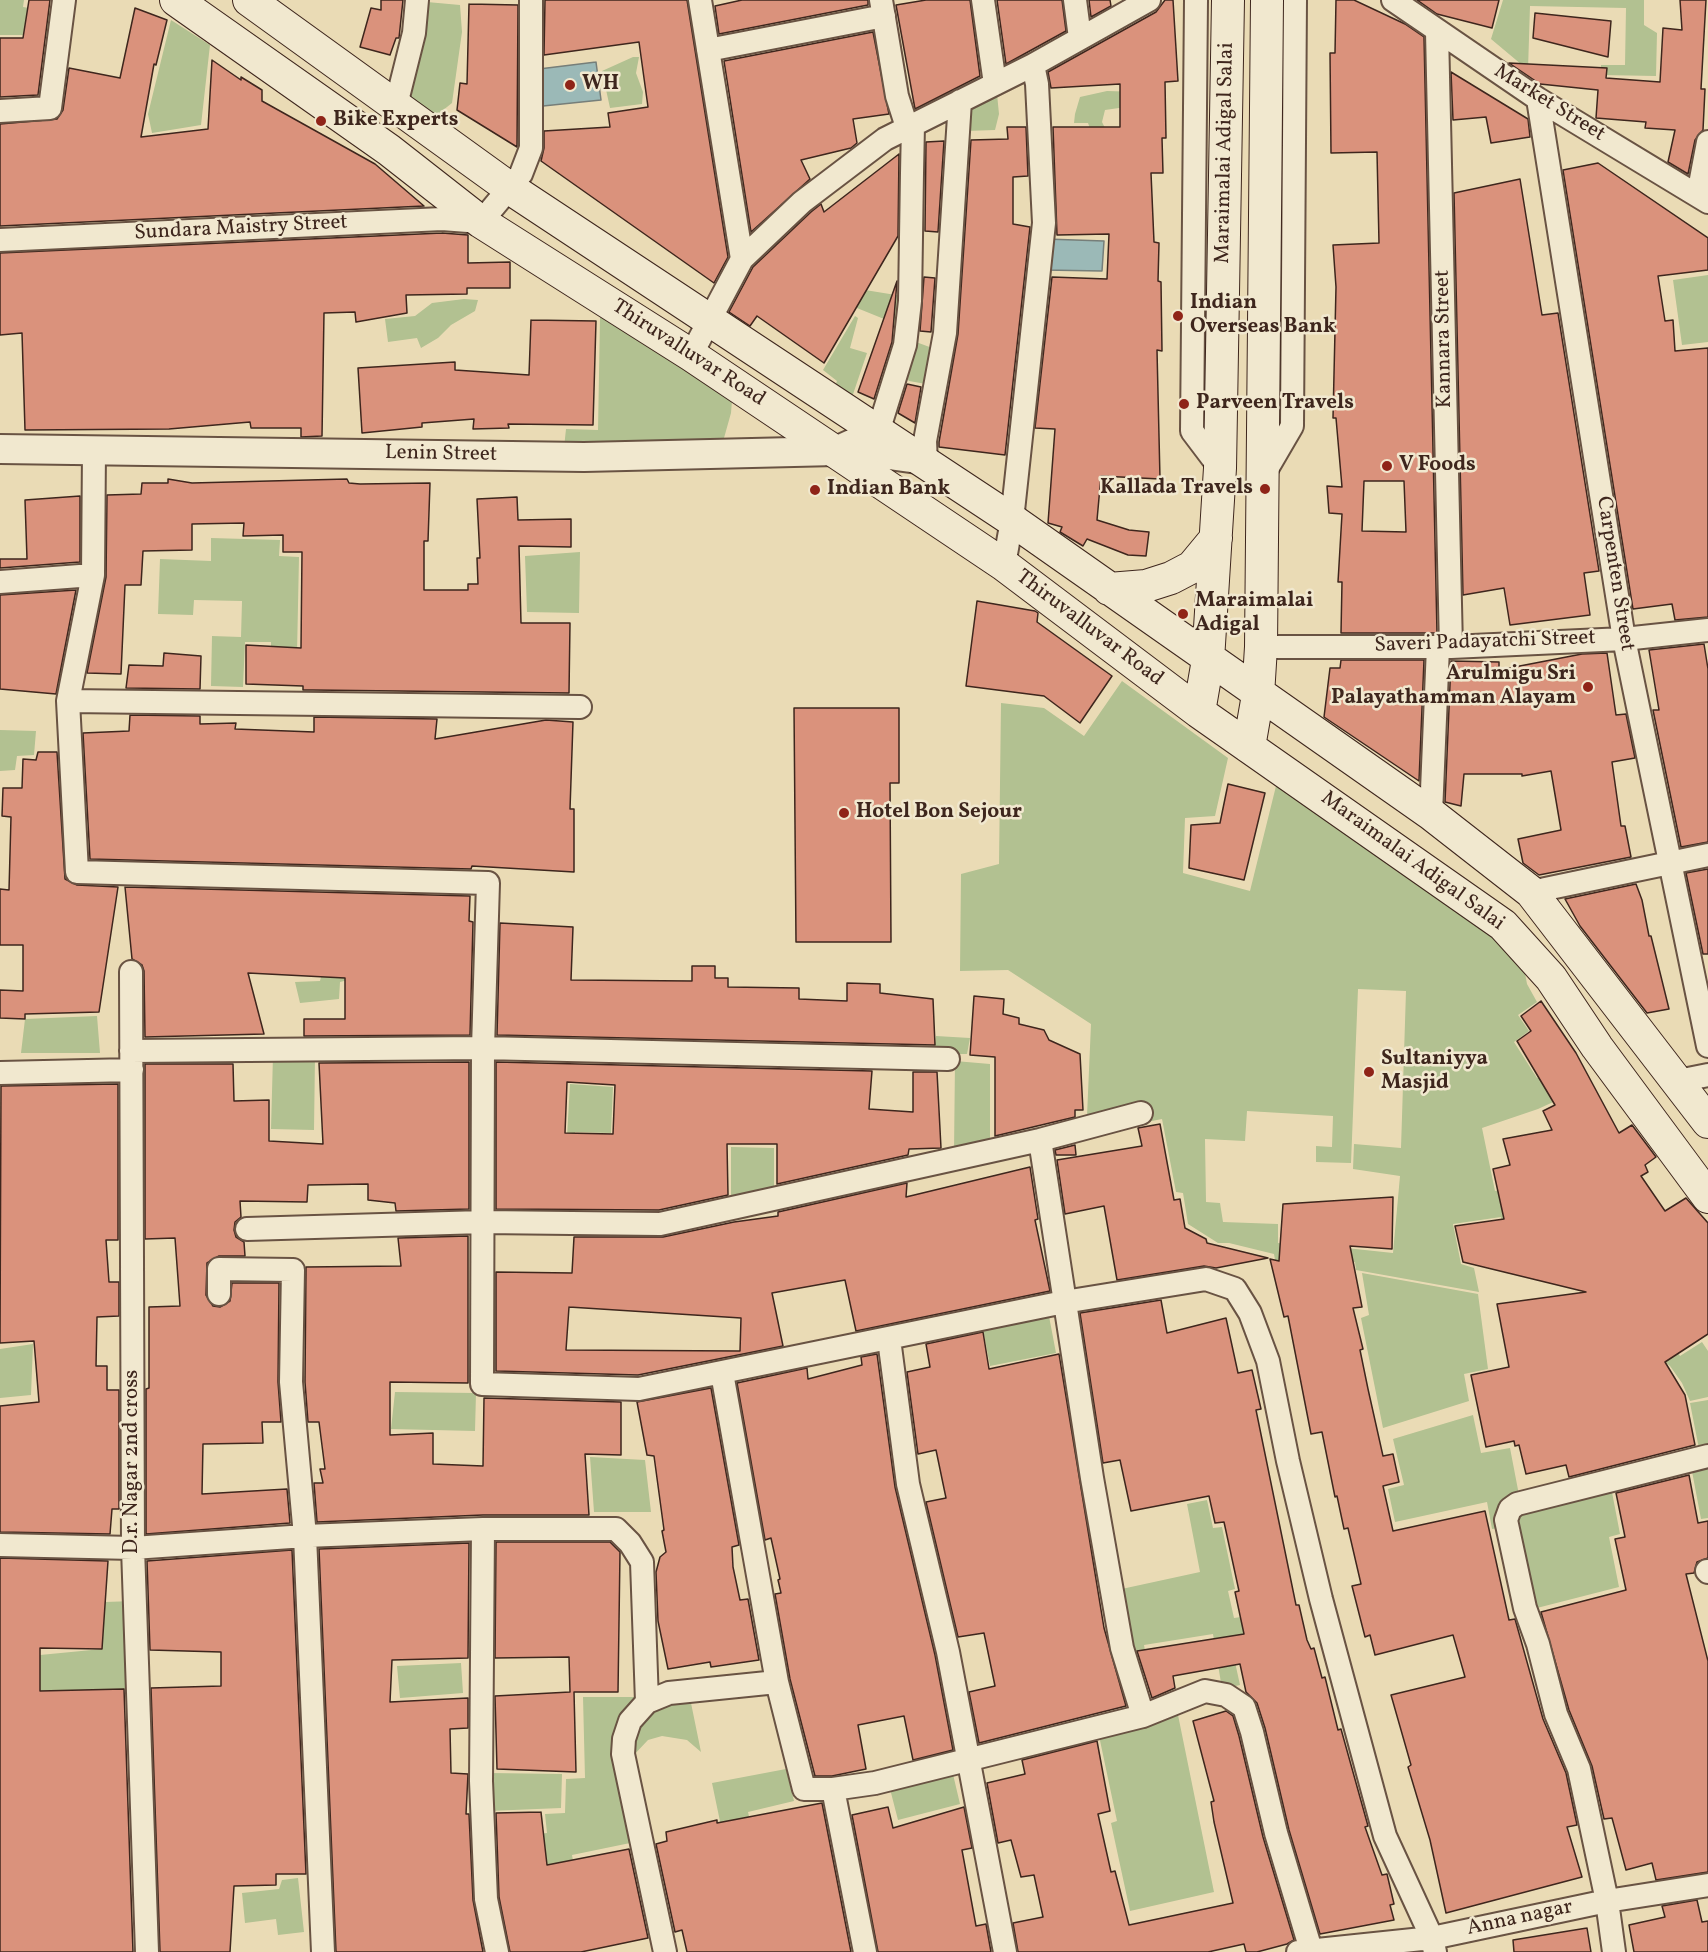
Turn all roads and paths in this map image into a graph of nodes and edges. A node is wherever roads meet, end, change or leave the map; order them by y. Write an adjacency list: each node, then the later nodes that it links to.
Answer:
1 (64, 0): 24 (street)
2 (176, 0): 29 (main road, Thiruvalluvar Road)
3 (249, 0): 23 (main road, Thiruvalluvar Road)
4 (417, 0): 23 (street)
5 (531, 0): 27 (street)
6 (700, 0): 18 (street)
7 (983, 0): 20 (street)
8 (1075, 0): 17 (street)
9 (1149, 0): 17 (street)
10 (1196, 0): 39 (street)
11 (1228, 0): 39 (main road, Maraimalai Adigal Salai)
12 (1267, 0): 40 (main road, Maraimalai Adigal Salai)
13 (1295, 0): 40 (street)
14 (1393, 0): 16 (street, Market Street)
15 (882, 8): 18 (street); 25 (street)
16 (1437, 32): 21 (street, Market Street); 50 (street, Kannara Street)
17 (1080, 38): 19 (street)
18 (708, 50): 31 (street)
19 (1034, 64): 20 (street); 41 (street)
20 (995, 84): 22 (street)
21 (1538, 99): 28 (street, Market Street); 48 (street, Carpenten Street)
22 (960, 101): 25 (street); 38 (street)
23 (396, 105): 27 (main road, Thiruvalluvar Road)
24 (0, 111)
25 (913, 125): 31 (street); 34 (street)
26 (1708, 142): 28 (street)
27 (508, 187): 29 (street); 32 (main road, Thiruvalluvar Road)
28 (1703, 199)
29 (481, 222): 30 (street, Sundara Maistry Street); 33 (main road, Thiruvalluvar Road)
30 (0, 240)
31 (742, 259): 32 (street)
32 (710, 318): 33 (street); 34 (main road, Thiruvalluvar Road)
33 (691, 355): 37 (main road, Thiruvalluvar Road)
34 (878, 432): 37 (street, Lenin Street); 38 (main road, Thiruvalluvar Road)
35 (0, 449): 36 (street, Lenin Street)
36 (94, 450): 37 (street, Lenin Street); 44 (street)
37 (836, 451): 38 (street); 43 (main road, Thiruvalluvar Road)
38 (926, 463): 41 (main road, Thiruvalluvar Road)
39 (1220, 468): 42 (main road, Maraimalai Adigal Salai)
40 (1262, 477): 49 (main road, Maraimalai Adigal Salai)
41 (1012, 520): 43 (street); 46 (main road, Thiruvalluvar Road)
42 (1216, 538): 46 (main road); 51 (main road, Maraimalai Adigal Salai)
43 (1004, 565): 55 (main road, Thiruvalluvar Road)
44 (93, 575): 45 (street); 53 (street)
45 (0, 582)
46 (1109, 589): 51 (main road, Thiruvalluvar Road)
47 (1708, 630): 48 (street, Saveri Padayatchi Street)
48 (1624, 639): 50 (street, Saveri Padayatchi Street); 59 (street, Carpenten Street)
49 (1261, 647): 50 (street, Saveri Padayatchi Street); 52 (main road, Maraimalai Adigal Salai)
50 (1445, 647): 57 (street, Kannara Street)
51 (1208, 660): 52 (main road, Thiruvalluvar Road); 55 (main road, Maraimalai Adigal Salai)
52 (1258, 695): 56 (main road, Maraimalai Adigal Salai); 57 (main road)
53 (68, 701): 54 (street); 63 (street)
54 (580, 707)
55 (1199, 711): 56 (main road, Maraimalai Adigal Salai)
56 (1249, 747): 71 (main road, Maraimalai Adigal Salai)
57 (1431, 814): 60 (main road)
58 (1708, 855): 59 (street)
59 (1670, 862): 60 (street); 62 (street, Carpenten Street)
60 (1531, 892): 67 (main road)
61 (131, 972): 65 (street, D.r. Nagar 2nd cross)
62 (1708, 1046)
63 (483, 1048): 64 (street); 65 (street); 72 (street)
64 (948, 1059)
65 (131, 1060): 66 (street); 82 (street, D.r. Nagar 2nd cross)
66 (0, 1073)
67 (1693, 1078): 69 (main road)
68 (1141, 1113): 70 (street)
69 (1708, 1122)
70 (1040, 1140): 72 (street); 75 (street)
71 (1708, 1197)
72 (483, 1222): 73 (street); 77 (street)
73 (247, 1229)
74 (219, 1293): 80 (street)
75 (1064, 1302): 76 (street); 85 (street); 90 (street)
76 (889, 1339): 77 (street); 86 (street)
77 (722, 1373): 83 (street)
78 (1708, 1456): 89 (street)
79 (483, 1529): 80 (street); 84 (street); 94 (street)
80 (305, 1536): 82 (street); 93 (street)
81 (0, 1545): 82 (street)
82 (133, 1548): 92 (street, D.r. Nagar 2nd cross)
83 (777, 1682): 84 (street); 87 (street)
84 (647, 1702): 95 (street)
85 (1143, 1716): 86 (street); 91 (street)
86 (970, 1760): 87 (street); 97 (street)
87 (833, 1789): 96 (street)
88 (1708, 1885): 89 (street, Anna nagar)
89 (1607, 1901): 90 (street, Anna nagar); 98 (street)
90 (1433, 1945): 91 (street, Anna nagar)
91 (1304, 1951)
92 (147, 1952)
93 (323, 1952)
94 (497, 1952)
95 (665, 1952)
96 (866, 1952)
97 (1005, 1952)
98 (1614, 1952)

